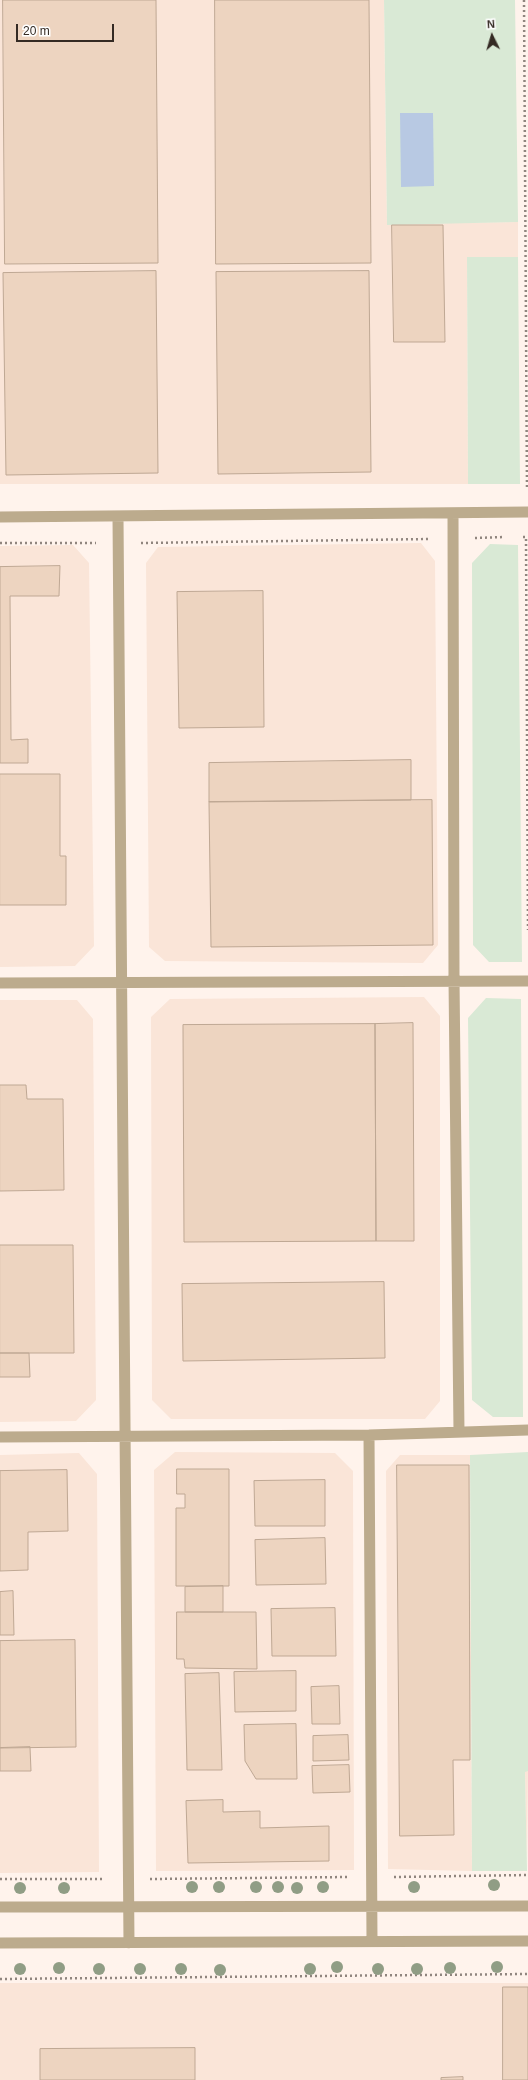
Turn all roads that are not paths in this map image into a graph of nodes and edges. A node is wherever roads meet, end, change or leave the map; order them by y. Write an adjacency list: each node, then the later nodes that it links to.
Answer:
1 (528, 512): 2 (street)
2 (453, 514): 4 (street); 5 (street)
3 (0, 517): 4 (street)
4 (118, 517): 7 (street)
5 (454, 980): 6 (street); 7 (street); 10 (street)
6 (528, 980)
7 (121, 981): 8 (street); 12 (street)
8 (0, 983)
9 (528, 1430): 10 (street)
10 (459, 1431): 11 (street)
11 (369, 1435): 12 (street); 14 (street)
12 (125, 1436): 13 (street); 15 (street)
13 (0, 1437)
14 (372, 1905): 15 (street); 16 (street); 18 (street)
15 (129, 1906): 17 (street); 21 (street)
16 (528, 1906)
17 (0, 1907)
18 (372, 1941): 19 (street); 21 (street)
19 (528, 1941)
20 (0, 1943): 21 (street)
21 (129, 1943)

